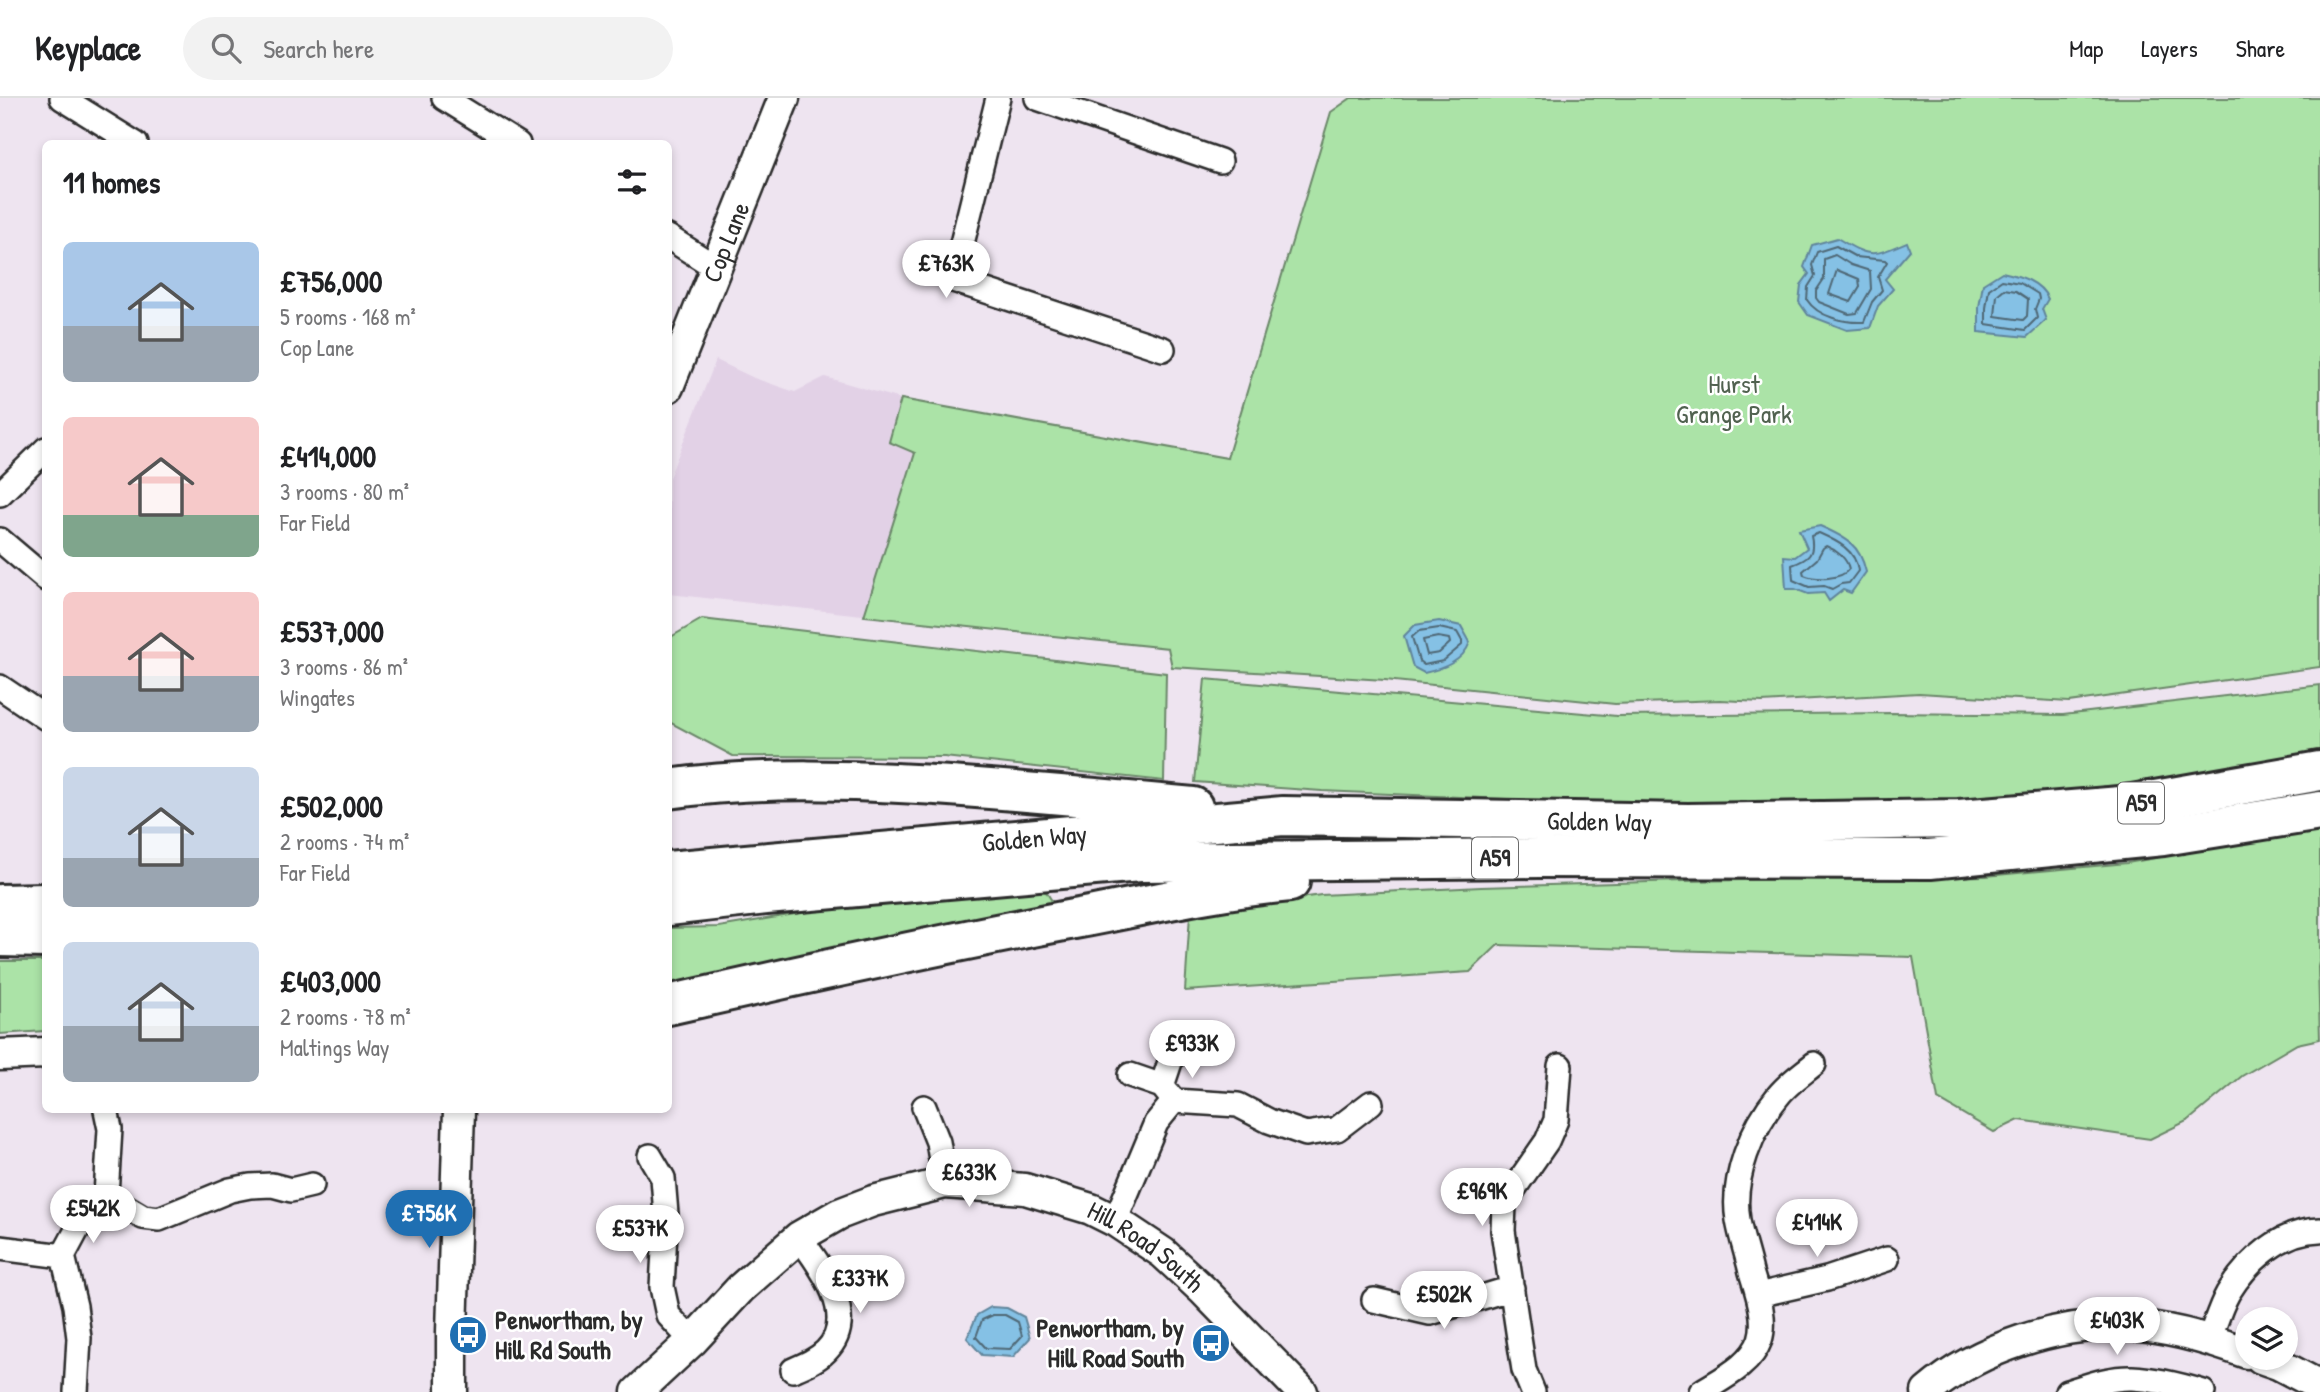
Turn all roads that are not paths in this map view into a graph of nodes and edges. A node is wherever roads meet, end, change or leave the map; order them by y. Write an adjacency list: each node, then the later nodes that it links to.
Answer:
1 (62, 98): 6 (street)
2 (444, 98): 7 (street)
3 (784, 98): 10 (street, Cop Lane)
4 (998, 98): 11 (street)
5 (1037, 98): 8 (street)
6 (130, 140)
7 (512, 140)
8 (1220, 161)
9 (672, 240): 10 (street)
10 (715, 267): 12 (street, Cop Lane)
11 (1163, 349)
12 (672, 377)
13 (42, 453): 14 (street)
14 (0, 494)
15 (0, 540): 16 (street)
16 (42, 576)
17 (0, 687): 18 (street)
18 (42, 715)
19 (672, 761): 21 (highway)
20 (2320, 771): 24 (highway, Golden Way / A59)
21 (753, 783): 22 (highway); 24 (highway)
22 (672, 788)
23 (2320, 811): 25 (highway, Golden Way / A59)
24 (1283, 816): 26 (highway, Golden Way / A59)
25 (1539, 858): 29 (highway, Golden Way / A59); 32 (highway)
26 (672, 872)
27 (42, 903): 28 (highway)
28 (0, 904)
29 (672, 906)
30 (0, 937): 31 (highway)
31 (42, 938)
32 (672, 1004)
33 (42, 1053): 35 (street)
34 (1173, 1053): 39 (street)
35 (0, 1055)
36 (1814, 1064): 55 (street)
37 (1560, 1066): 54 (street)
38 (1130, 1075): 39 (street)
39 (1168, 1094): 40 (street); 48 (street)
40 (1371, 1103)
41 (924, 1107): 45 (street)
42 (107, 1113): 47 (street)
43 (459, 1113): 65 (street)
44 (650, 1156): 58 (street)
45 (945, 1183): 48 (street, Hill Road South); 50 (street, Hill Road South)
46 (312, 1185): 47 (street)
47 (106, 1195): 52 (street)
48 (1115, 1221): 67 (street, Hill Road South)
49 (2320, 1230): 57 (street)
50 (799, 1237): 58 (street, Hill Road South); 60 (street)
51 (0, 1248): 52 (street)
52 (63, 1256): 64 (street)
53 (1887, 1259): 55 (street)
54 (1512, 1288): 56 (street); 68 (street)
55 (1758, 1295): 69 (street)
56 (1374, 1300)
57 (2209, 1340): 59 (street); 70 (street)
58 (692, 1341): 66 (street, Hill Road South)
59 (2235, 1349)
60 (793, 1370)
61 (2286, 1370): 62 (street)
62 (2320, 1386)
63 (2171, 1388): 71 (street); 72 (street)
64 (76, 1392)
65 (452, 1392)
66 (637, 1392)
67 (1302, 1392)
68 (1533, 1392)
69 (1702, 1392)
70 (1927, 1392)
71 (2067, 1392)
72 (2203, 1392)

